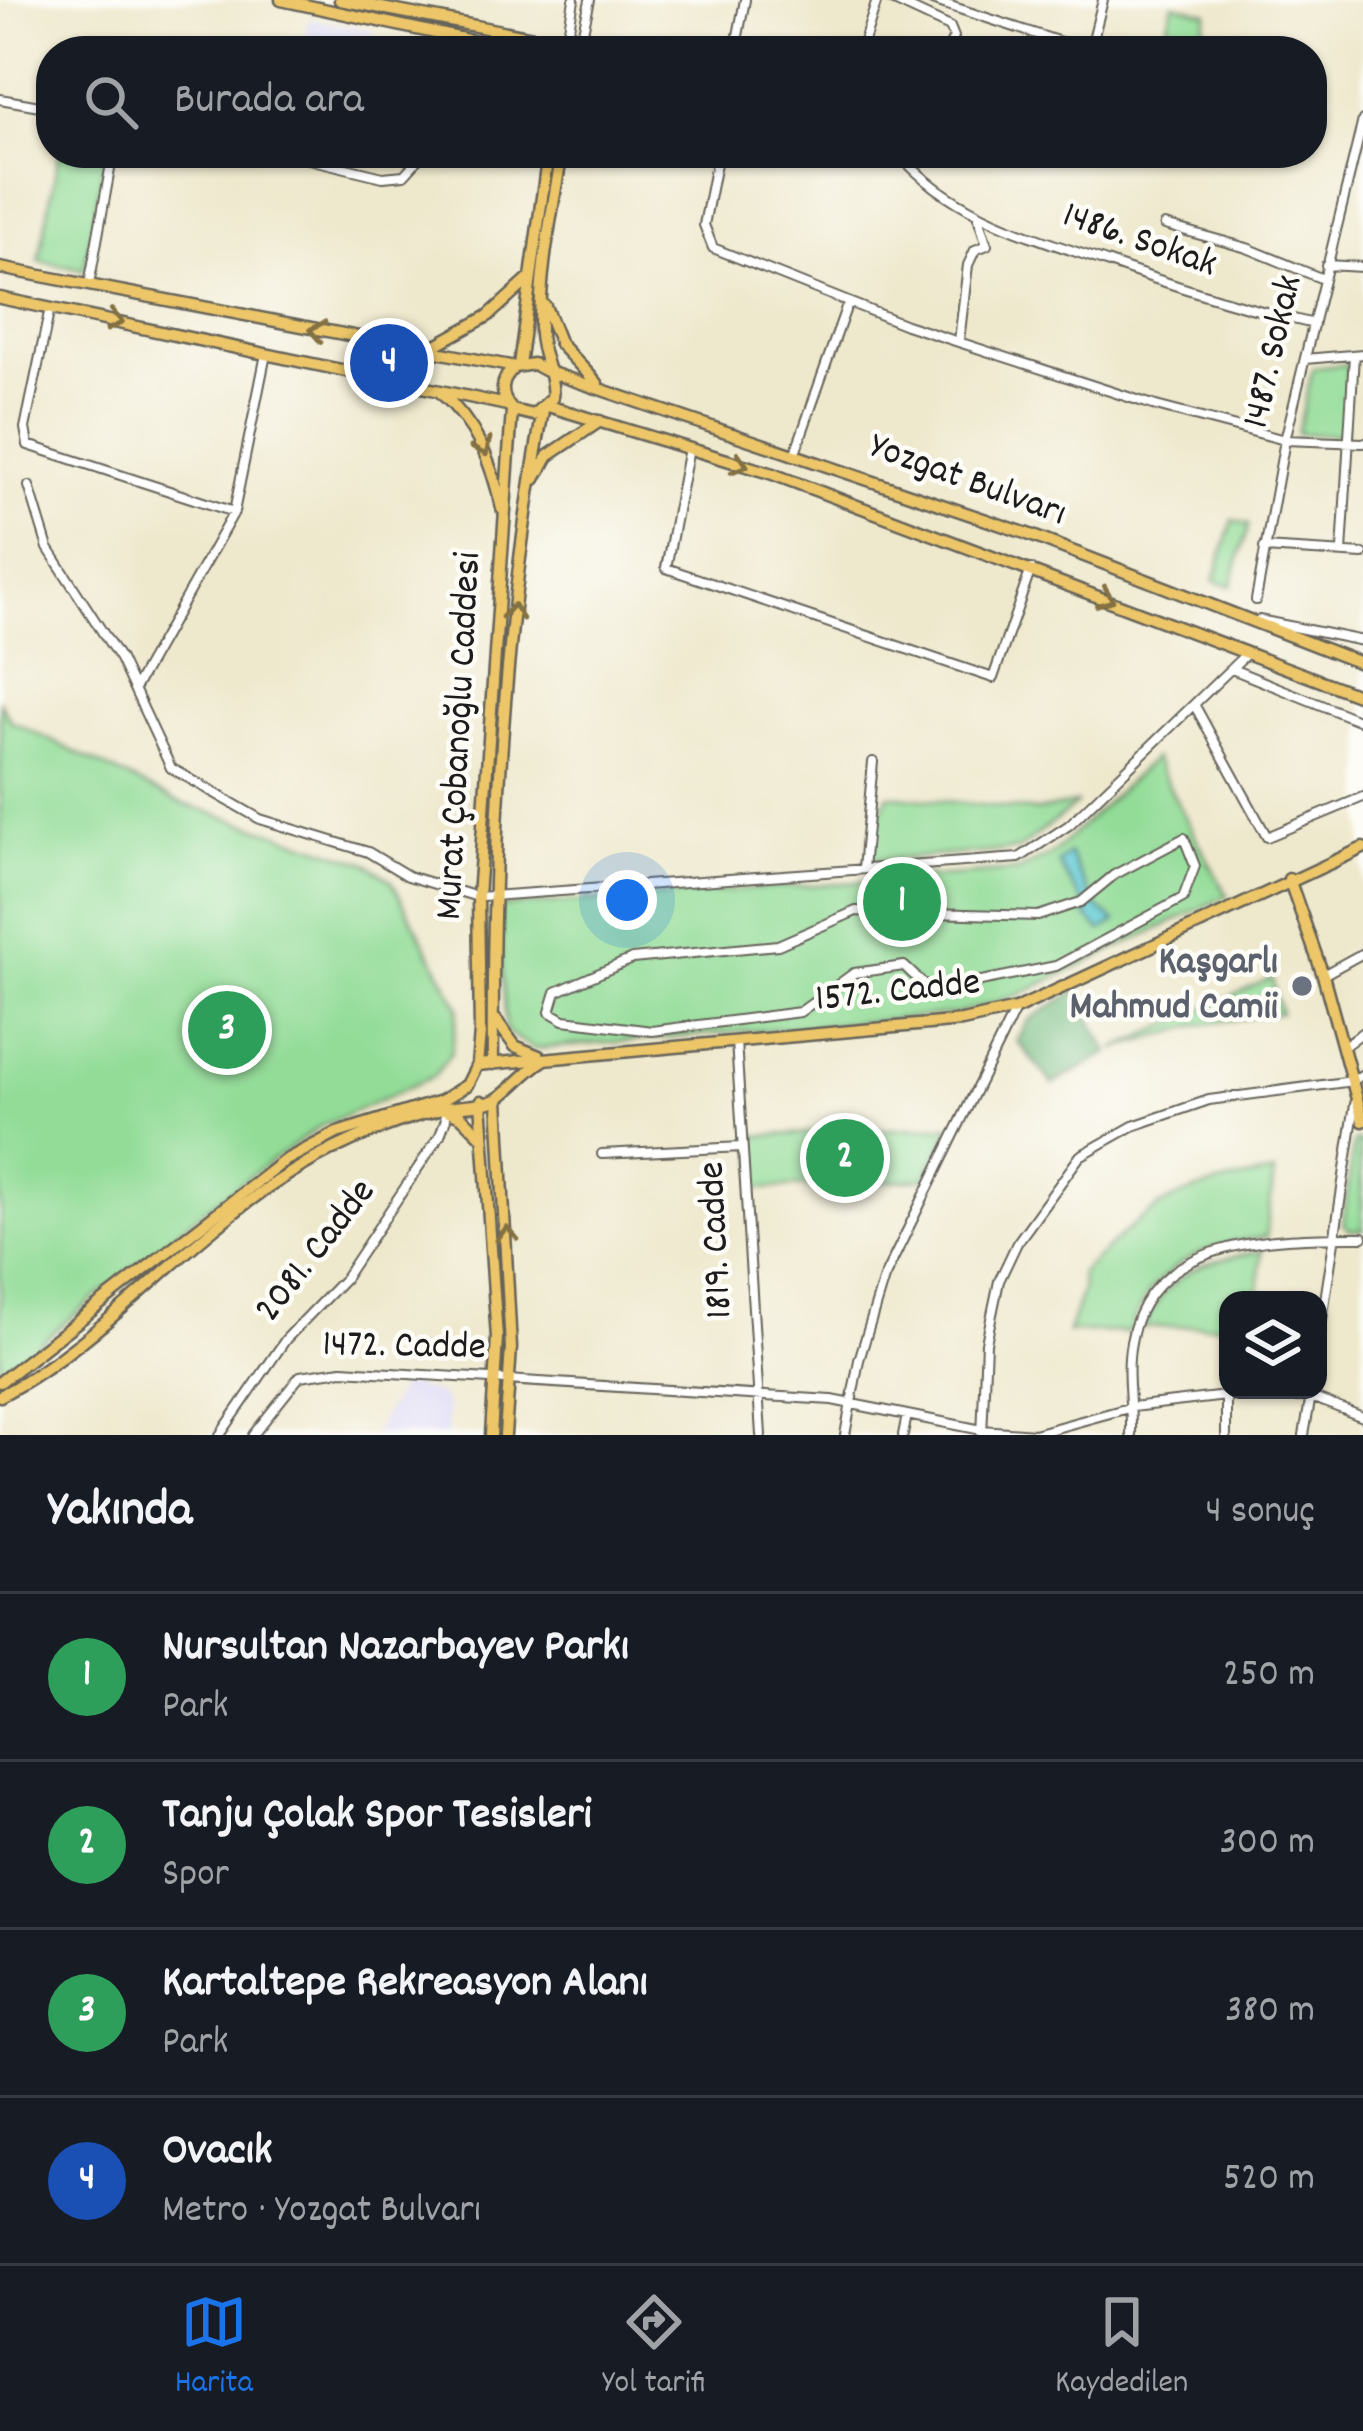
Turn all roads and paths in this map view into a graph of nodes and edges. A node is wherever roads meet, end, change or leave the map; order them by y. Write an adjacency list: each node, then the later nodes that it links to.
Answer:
1 (281, 0): 11 (main road)
2 (340, 0): 10 (main road)
3 (574, 0): 13 (street)
4 (590, 0): 14 (street)
5 (745, 0): 15 (street)
6 (878, 0): 16 (street)
7 (892, 0): 17 (street)
8 (932, 0): 18 (street)
9 (1103, 0): 19 (street)
10 (399, 6): 12 (main road)
11 (452, 36)
12 (523, 36)
13 (572, 36)
14 (576, 36)
15 (738, 36)
16 (867, 36)
17 (954, 36)
18 (1043, 36)
19 (1093, 36)
20 (0, 99): 21 (street)
21 (36, 105)
22 (1363, 120): 32 (street, 1487. Sokak)
23 (110, 168): 37 (street)
24 (346, 168): 25 (street)
25 (410, 168)
26 (546, 168): 35 (main road)
27 (559, 168): 35 (main road)
28 (715, 168): 39 (street)
29 (914, 168): 30 (street, 1486. Sokak)
30 (978, 216): 41 (street, 1486. Sokak); 42 (street)
31 (1165, 225): 36 (street)
32 (1326, 265): 33 (street); 36 (street, 1487. Sokak)
33 (1363, 267)
34 (0, 268): 37 (main road)
35 (534, 278): 43 (main road); 47 (main road); 48 (main road); 49 (main road)
36 (1323, 279): 41 (street, 1487. Sokak)
37 (89, 285): 43 (main road, one-way to 37)
38 (0, 298): 40 (main road)
39 (848, 302): 42 (street); 58 (street)
40 (50, 308): 44 (main road, one-way to 44); 61 (street)
41 (1314, 324): 46 (street, 1487. Sokak)
42 (959, 341): 54 (street)
43 (423, 352): 47 (main road)
44 (266, 354): 50 (main road); 61 (street)
45 (1358, 354): 46 (street); 55 (street)
46 (1305, 359): 54 (street, 1487. Sokak)
47 (517, 366): 48 (main road); 51 (main road)
48 (546, 371): 49 (main road, Yozgat Bulvarı); 52 (main road)
49 (605, 388): 58 (main road, Yozgat Bulvarı)
50 (436, 389): 51 (main road); 62 (main road, one-way to 62)
51 (509, 407): 52 (main road); 62 (main road, Murat Çobanoğlu Caddesi)
52 (546, 408): 53 (main road, Yozgat Bulvarı); 60 (main road, Murat Çobanoğlu Caddesi)
53 (602, 421): 57 (main road, Yozgat Bulvarı); 60 (main road)
54 (1285, 440): 55 (street); 63 (street, 1487. Sokak)
55 (1349, 443): 56 (street); 64 (street)
56 (1363, 443)
57 (689, 448): 66 (main road, Yozgat Bulvarı, one-way to 66); 66 (street)
58 (796, 453): 68 (main road, Yozgat Bulvarı)
59 (29, 486): 73 (street)
60 (527, 499): 83 (main road, Murat Çobanoğlu Caddesi, one-way to 60)
61 (234, 512): 73 (street)
62 (504, 522): 83 (main road, Murat Çobanoğlu Caddesi)
63 (1264, 548): 64 (street); 67 (street, 1487. Sokak)
64 (1342, 552): 65 (street)
65 (1363, 554)
66 (1032, 567): 70 (main road, Yozgat Bulvarı, one-way to 70)
67 (1256, 600)
68 (1228, 613): 69 (street); 71 (main road, Yozgat Bulvarı)
69 (1363, 641)
70 (1245, 655): 72 (street); 74 (main road, Yozgat Bulvarı)
71 (1363, 664)
72 (1232, 669): 75 (street); 76 (street)
73 (134, 689): 83 (street)
74 (1363, 697)
75 (1195, 706): 78 (street); 80 (street)
76 (1363, 722)
77 (873, 762): 80 (street)
78 (1363, 796)
79 (1363, 848): 81 (main road, 1572. Cadde)
80 (863, 869): 83 (street)
81 (1289, 879): 85 (main road); 86 (main road, 1572. Cadde)
82 (1091, 895): 82 (street)
83 (485, 898): 87 (main road, Murat Çobanoğlu Caddesi); 93 (main road, Murat Çobanoğlu Caddesi)
84 (1363, 953): 85 (street)
85 (1323, 975): 90 (main road)
86 (1016, 1009): 89 (main road, 1572. Cadde); 116 (street)
87 (493, 1012): 91 (main road); 92 (main road, Murat Çobanoğlu Caddesi)
88 (1363, 1032): 90 (street)
89 (736, 1041): 91 (main road, 1572. Cadde); 102 (street, 1819. Cadde)
90 (1343, 1046): 94 (main road)
91 (548, 1058): 92 (main road, 1572. Cadde); 96 (main road)
92 (493, 1064): 93 (main road); 96 (main road)
93 (477, 1065): 95 (main road)
94 (1358, 1078): 98 (main road); 120 (street)
95 (467, 1085): 97 (main road); 99 (main road)
96 (500, 1096): 97 (main road); 108 (main road, one-way to 96)
97 (481, 1101): 99 (main road); 101 (main road)
98 (1356, 1101): 100 (main road); 104 (street)
99 (442, 1105): 101 (main road); 109 (main road); 111 (main road); 122 (street, 2081. Cadde)
100 (1363, 1121)
101 (484, 1139): 107 (main road)
102 (742, 1147): 103 (street); 110 (street, 1819. Cadde)
103 (602, 1154)
104 (1333, 1237): 105 (street); 106 (street); 117 (street)
105 (1363, 1237)
106 (1326, 1291)
107 (495, 1379): 108 (street, 1472. Cadde); 123 (street, 1472. Cadde); 124 (main road)
108 (511, 1380): 110 (street, 1472. Cadde); 125 (main road)
109 (0, 1382)
110 (758, 1394): 116 (street, 1472. Cadde); 126 (street, 1819. Cadde)
111 (0, 1396)
112 (1219, 1397): 117 (street, 1472. Cadde)
113 (1226, 1399): 130 (street)
114 (1310, 1399): 131 (street)
115 (1322, 1399): 119 (street)
116 (850, 1403): 118 (street, 1472. Cadde); 127 (street)
117 (1132, 1407): 121 (street, 1472. Cadde); 129 (street)
118 (907, 1415): 120 (street, 1472. Cadde); 128 (street)
119 (1363, 1417)
120 (982, 1432): 121 (street, 1472. Cadde)
121 (1034, 1434)
122 (220, 1435)
123 (253, 1435)
124 (490, 1435)
125 (505, 1435)
126 (761, 1435)
127 (845, 1435)
128 (904, 1435)
129 (1131, 1435)
130 (1226, 1435)
131 (1304, 1435)

